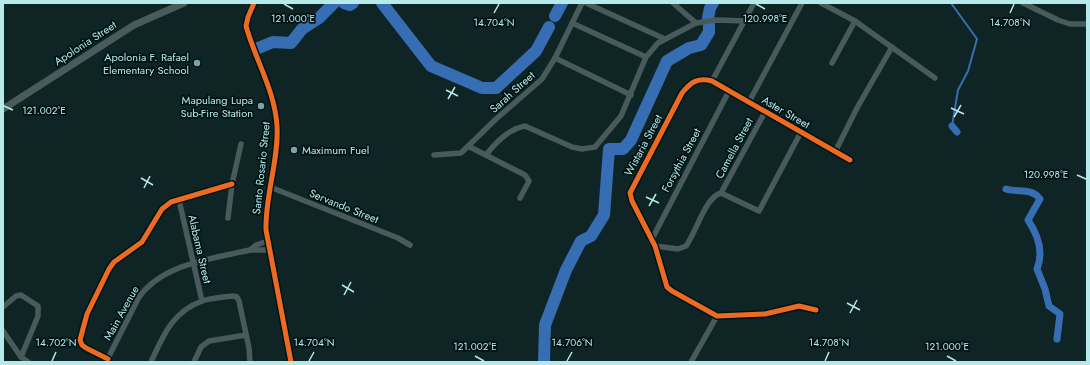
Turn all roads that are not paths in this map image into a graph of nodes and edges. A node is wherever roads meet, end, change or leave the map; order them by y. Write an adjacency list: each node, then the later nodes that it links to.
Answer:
1 (184, 3): 25 (street, Apolonia Street)
2 (254, 3): 35 (street, Santo Rosario Street)
3 (582, 3): 12 (street, Sarah Street)
4 (586, 3): 15 (street)
5 (673, 3): 13 (street)
6 (754, 3): 10 (street)
7 (802, 3): 24 (street)
8 (821, 3): 11 (street)
9 (1023, 3): 14 (street)
10 (745, 21): 13 (street); 21 (street)
11 (855, 21): 16 (street); 19 (street)
12 (572, 23): 17 (street); 18 (street, Sarah Street)
13 (696, 23): 15 (street)
14 (1087, 24)
15 (664, 39): 17 (street)
16 (892, 47): 20 (street); 30 (street)
17 (646, 57): 23 (street)
18 (555, 58): 23 (street); 29 (street, Sarah Street)
19 (832, 63)
20 (935, 78)
21 (712, 82): 22 (street, Aster Street); 40 (street, Wistaria Street)
22 (729, 91): 24 (street, Aster Street); 40 (street, Forsythia Street)
23 (631, 95): 32 (street)
24 (749, 102): 26 (street, Aster Street)
25 (3, 109)
26 (765, 112): 27 (street, Aster Street); 36 (street, Camella Street)
27 (801, 132): 30 (street, Aster Street); 36 (street)
28 (241, 144): 34 (street)
29 (468, 146): 31 (street, Sarah Street); 32 (street)
30 (835, 152): 33 (street, Aster Street)
31 (434, 155)
32 (486, 155): 37 (street)
33 (850, 160)
34 (232, 184): 38 (street); 39 (street)
35 (270, 187): 41 (street, Santo Rosario Street); 42 (street, Servando Street)
36 (721, 193): 43 (street, Camella Street)
37 (520, 198)
38 (179, 200): 46 (street, Alabama Street); 54 (street)
39 (228, 218)
40 (652, 239): 43 (street)
41 (268, 242): 44 (street, Main Avenue); 45 (street, Santo Rosario Street)
42 (410, 245)
43 (655, 246): 50 (street)
44 (250, 250): 45 (street, Main Avenue); 46 (street, Main Avenue)
45 (269, 250): 59 (street, Santo Rosario Street)
46 (194, 264): 47 (street, Alabama Street); 54 (street, Main Avenue)
47 (202, 301): 52 (street); 56 (street)
48 (3, 307): 53 (street)
49 (816, 310): 50 (street)
50 (717, 316): 60 (street)
51 (3, 331): 53 (street)
52 (246, 334): 57 (street); 58 (street)
53 (21, 357): 55 (street)
54 (107, 360)
55 (28, 362)
56 (151, 362)
57 (194, 362)
58 (250, 362)
59 (291, 362)
60 (691, 362)

